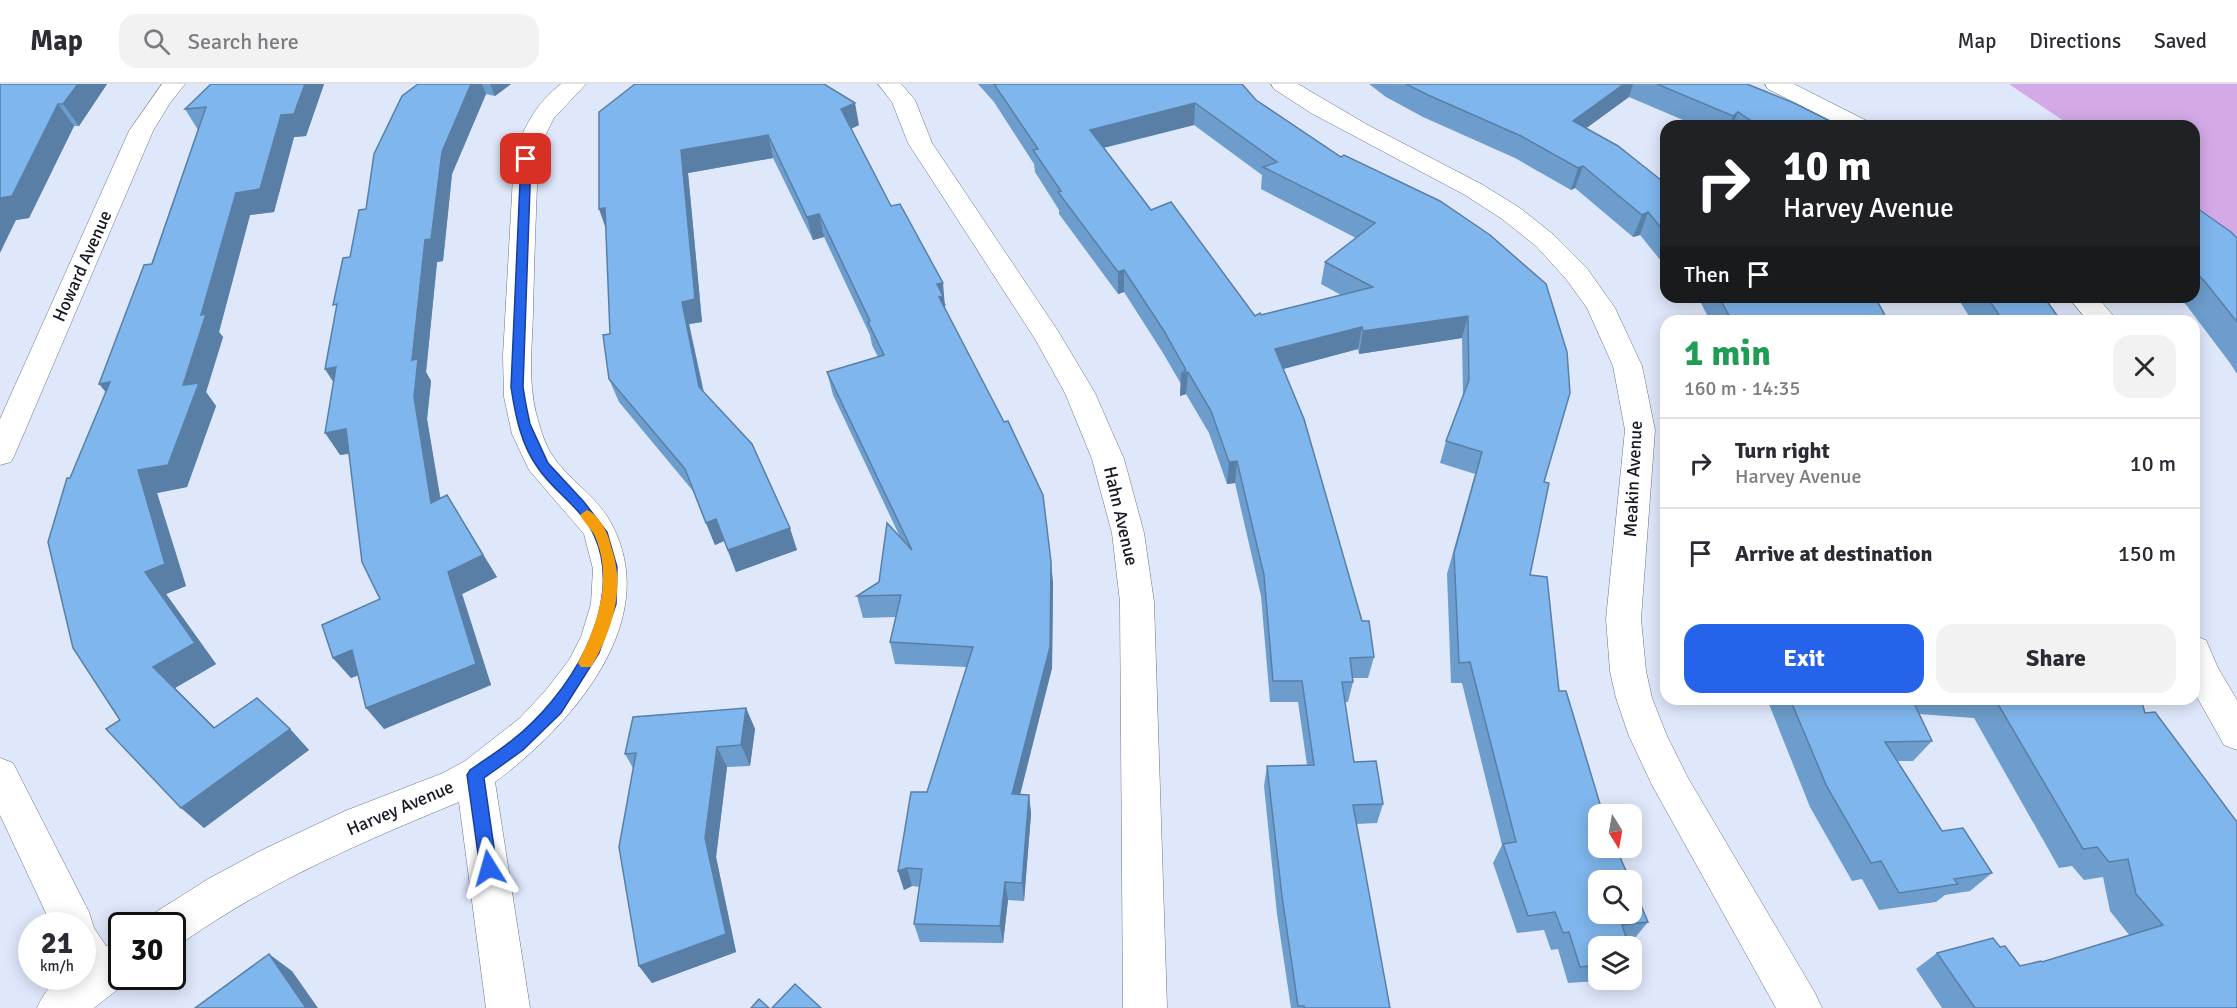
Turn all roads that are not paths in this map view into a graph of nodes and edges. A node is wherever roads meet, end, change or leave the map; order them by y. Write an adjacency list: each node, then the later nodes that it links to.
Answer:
1 (174, 84): 9 (street, Howard Avenue)
2 (575, 84): 13 (street, Harvey Avenue)
3 (889, 84): 19 (street, Hahn Avenue)
4 (1282, 84): 20 (street, Meakin Avenue)
5 (1776, 84): 6 (street)
6 (1846, 120)
7 (2088, 303): 8 (street)
8 (2098, 315)
9 (0, 454)
10 (2200, 666): 11 (street)
11 (2237, 734)
12 (0, 775): 14 (street)
13 (475, 775): 15 (street, Harvey Avenue); 18 (street)
14 (67, 912)
15 (186, 915)
16 (101, 960): 17 (street)
17 (59, 1008)
18 (508, 1008)
19 (1145, 1008)
20 (1800, 1008)

